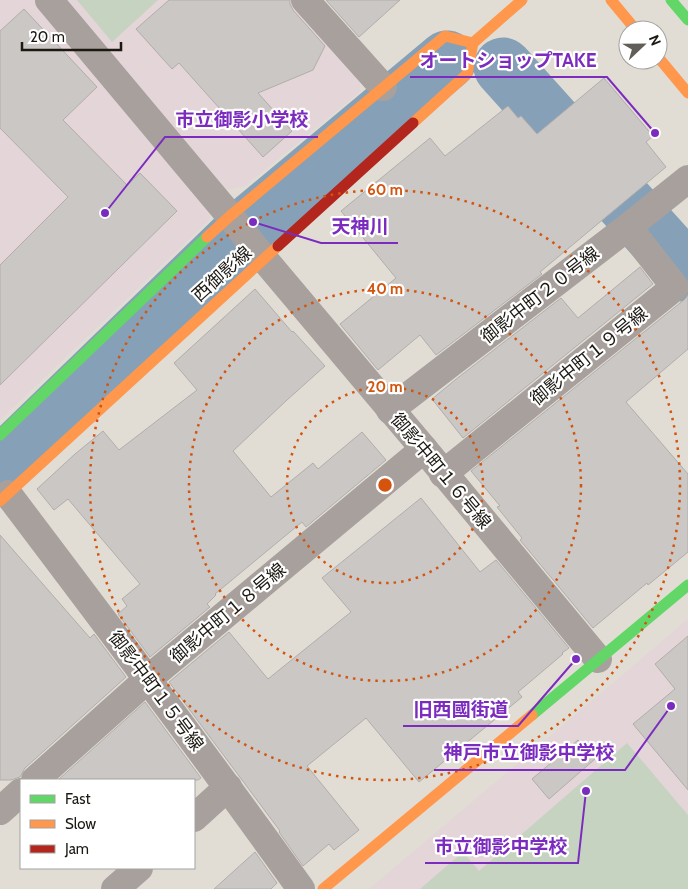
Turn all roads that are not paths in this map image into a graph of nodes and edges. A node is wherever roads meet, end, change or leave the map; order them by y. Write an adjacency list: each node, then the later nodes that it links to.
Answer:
1 (49, 0): 14 (street, 御影中町１６号線)
2 (305, 0): 10 (street)
3 (522, 0): 8 (main road)
4 (611, 0): 6 (main road)
5 (670, 0): 7 (main road)
6 (628, 20)
7 (688, 20)
8 (473, 43): 10 (main road, 西御影線); 14 (main road, 西御影線)
9 (668, 69): 11 (main road)
10 (383, 87): 14 (main road, 西御影線)
11 (688, 93)
12 (688, 179): 13 (street, 御影中町２０号線)
13 (636, 221): 15 (street, 御影中町２０号線); 18 (street, 御影中町１９号線)
14 (246, 236): 15 (street, 御影中町１６号線); 16 (main road, 西御影線); 19 (main road, 西御影線)
15 (390, 410): 17 (street, 御影中町１６号線)
16 (0, 435)
17 (424, 449): 18 (street, 御影中町１６号線); 22 (street, 御影中町１８号線)
18 (443, 474): 21 (street, 御影中町１６号線)
19 (4, 498): 22 (street, 御影中町１５号線)
20 (688, 585): 21 (main road)
21 (598, 659): 31 (main road)
22 (148, 679): 23 (street, 御影中町１８号線); 24 (street, 御影中町１５号線)
23 (36, 779)
24 (228, 786): 27 (street); 30 (street, 御影中町１５号線)
25 (20, 793): 26 (street)
26 (0, 811)
27 (195, 817)
28 (138, 869): 29 (street)
29 (116, 889)
30 (301, 889)
31 (323, 889)

